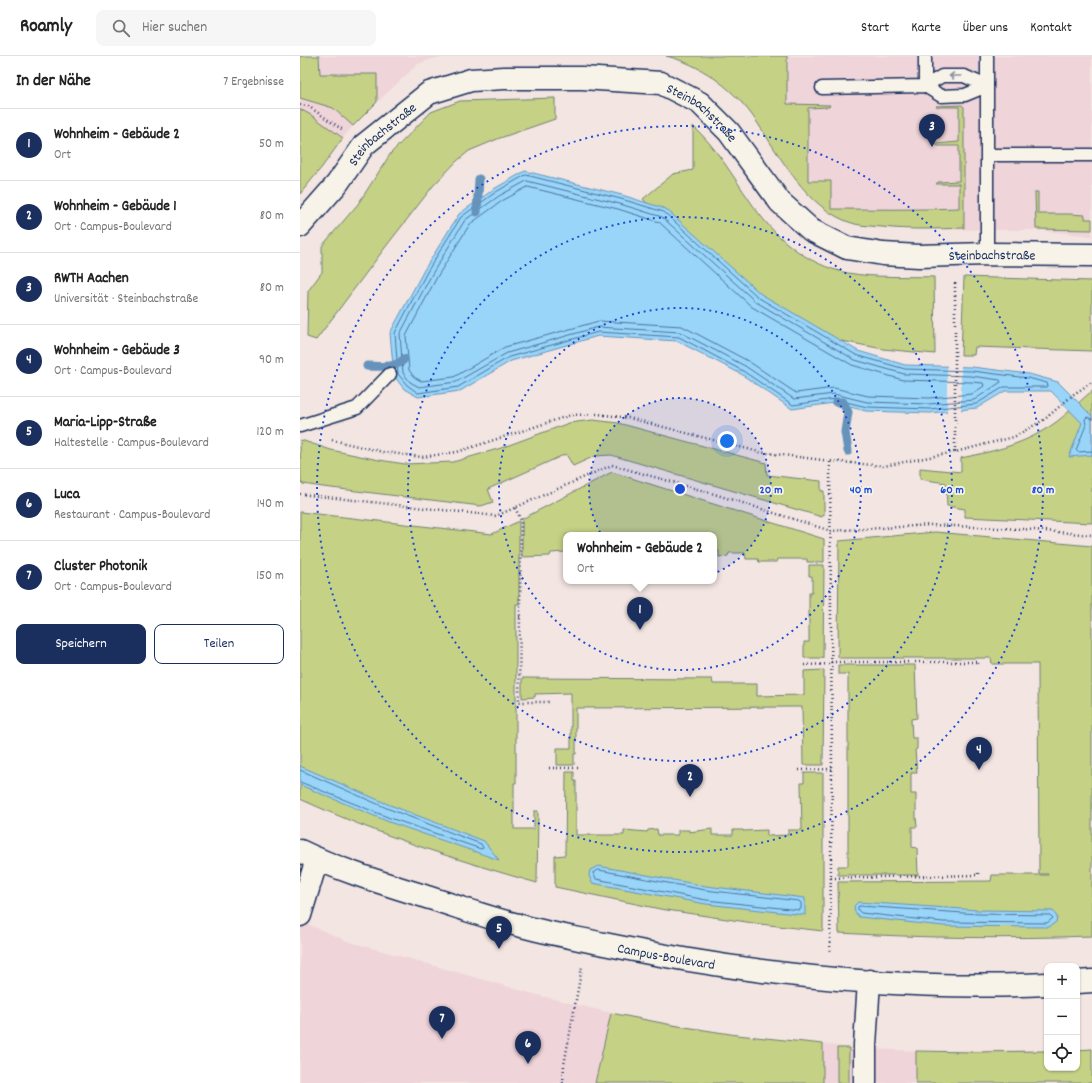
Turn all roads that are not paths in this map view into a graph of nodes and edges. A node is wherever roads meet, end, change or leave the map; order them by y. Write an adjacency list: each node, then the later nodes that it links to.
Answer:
1 (925, 56): 3 (lane)
2 (987, 56): 4 (lane)
3 (925, 86): 4 (lane); 4 (lane, one-way to 3); 5 (lane)
4 (987, 86): 6 (lane)
5 (822, 88)
6 (987, 155): 7 (lane); 9 (lane)
7 (1092, 155)
8 (300, 226): 9 (street, Steinbachstraße)
9 (987, 254): 10 (street, Steinbachstraße)
10 (1092, 255)
11 (390, 374): 12 (lane)
12 (300, 426)
13 (308, 855): 14 (street); 15 (street, Campus-Boulevard)
14 (300, 915)
15 (869, 981): 18 (street, Campus-Boulevard); 19 (street)
16 (1092, 981): 17 (street)
17 (1080, 982)
18 (1044, 984)
19 (865, 1083)

